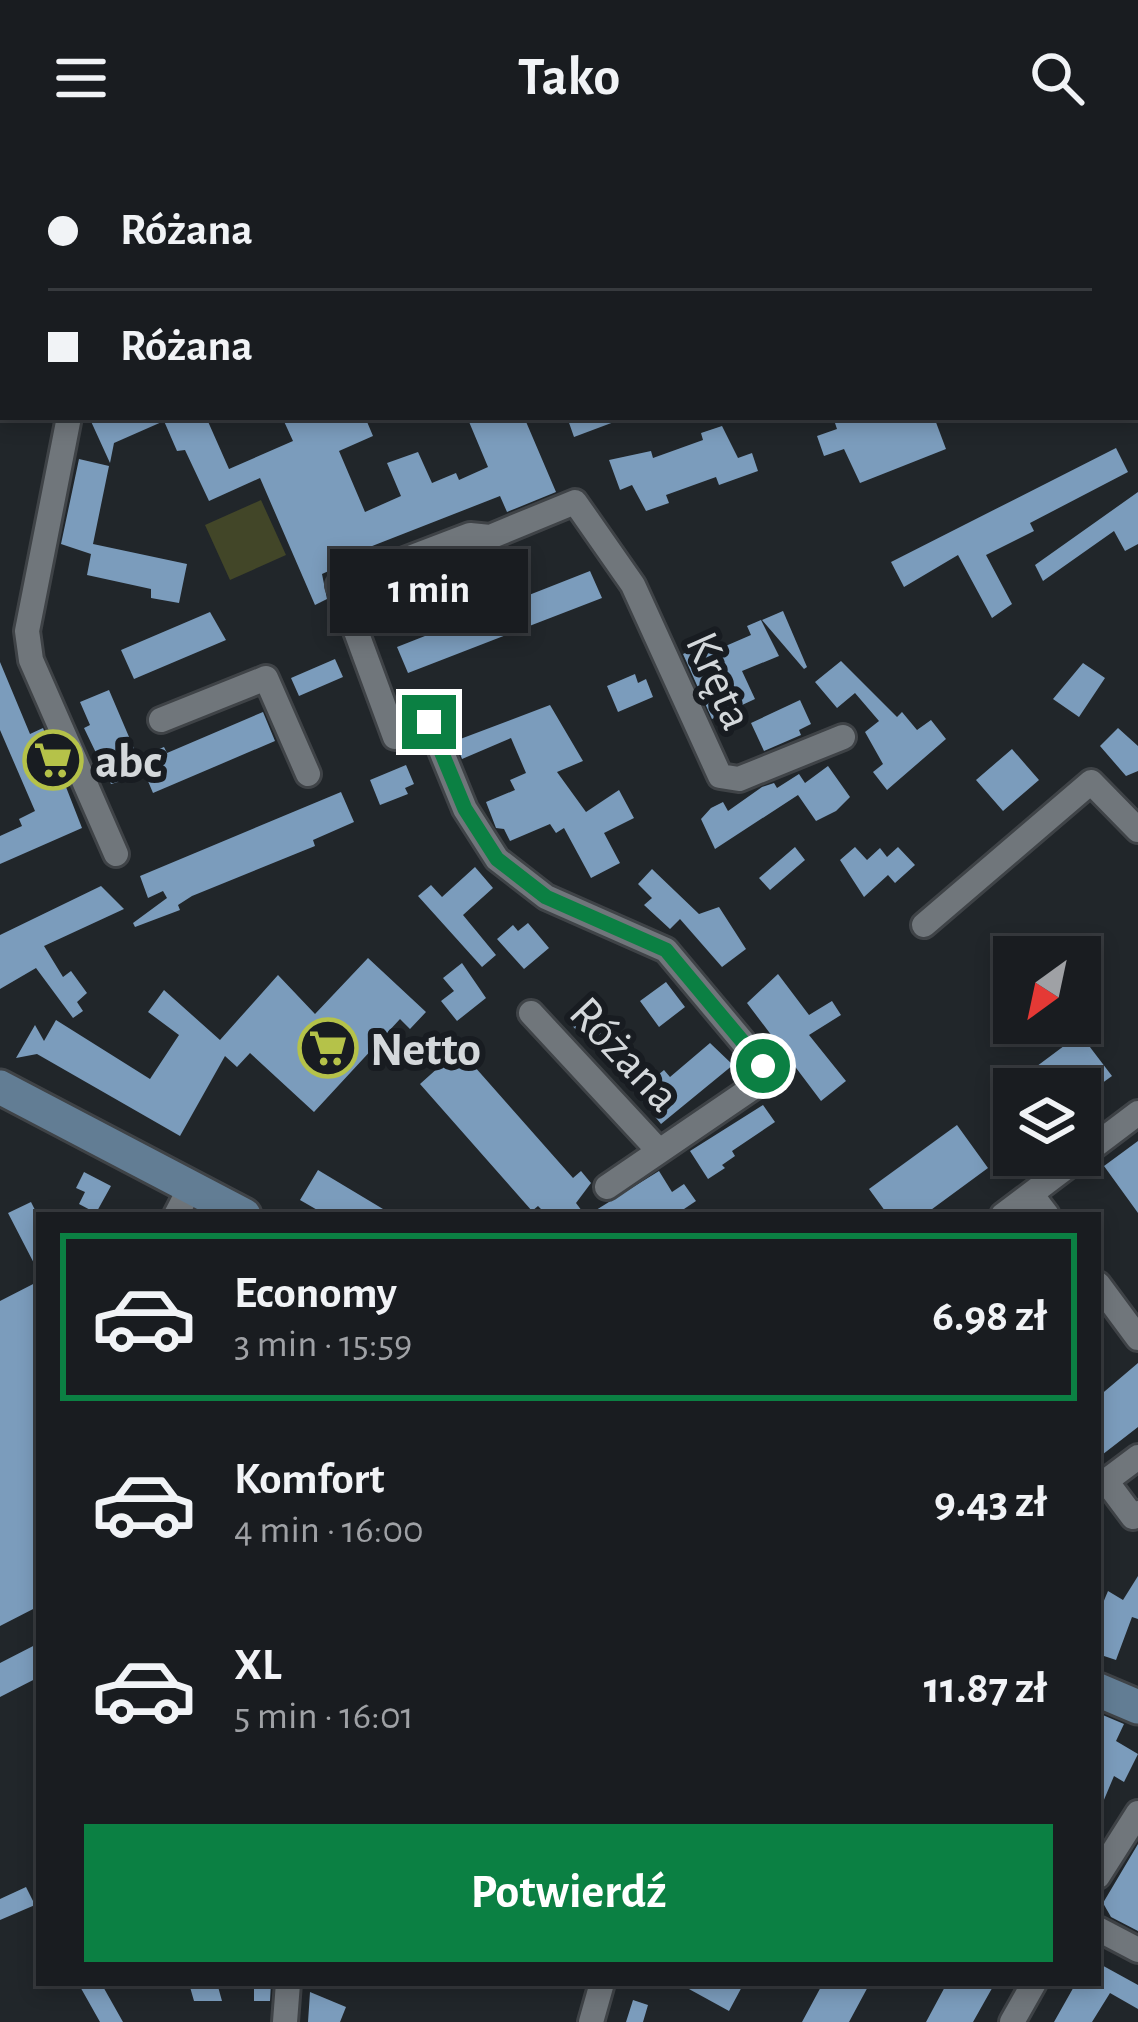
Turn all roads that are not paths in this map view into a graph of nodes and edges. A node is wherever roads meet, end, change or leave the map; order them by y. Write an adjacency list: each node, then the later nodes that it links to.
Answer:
1 (68, 420): 8 (street)
2 (161, 720): 6 (street)
3 (429, 722): 13 (street, Różana)
4 (395, 736): 5 (street, Kręta)
5 (843, 737)
6 (308, 774)
7 (1138, 830): 9 (street)
8 (116, 854)
9 (924, 925)
10 (531, 1013): 13 (street, Różana)
11 (0, 1087): 16 (street)
12 (1138, 1113): 15 (street)
13 (659, 1151): 14 (street, Różana)
14 (607, 1187)
15 (1031, 1193): 18 (street); 19 (street)
16 (183, 1200): 17 (street)
17 (232, 1212)
18 (1007, 1212)
19 (1045, 1212)
20 (1101, 1288): 21 (street)
21 (1138, 1338)
22 (1138, 1457): 23 (street)
23 (1138, 1514)
24 (1101, 1680): 26 (street)
25 (1101, 1691): 27 (street)
26 (1138, 1694)
27 (1138, 1707)
28 (1138, 1813): 29 (street)
29 (1101, 1871)
30 (1101, 1931): 31 (street)
31 (1138, 1950)
32 (288, 1986): 36 (street)
33 (601, 1986): 35 (street)
34 (1032, 1986): 37 (street)
35 (591, 2019)
36 (285, 2022)
37 (1012, 2022)

